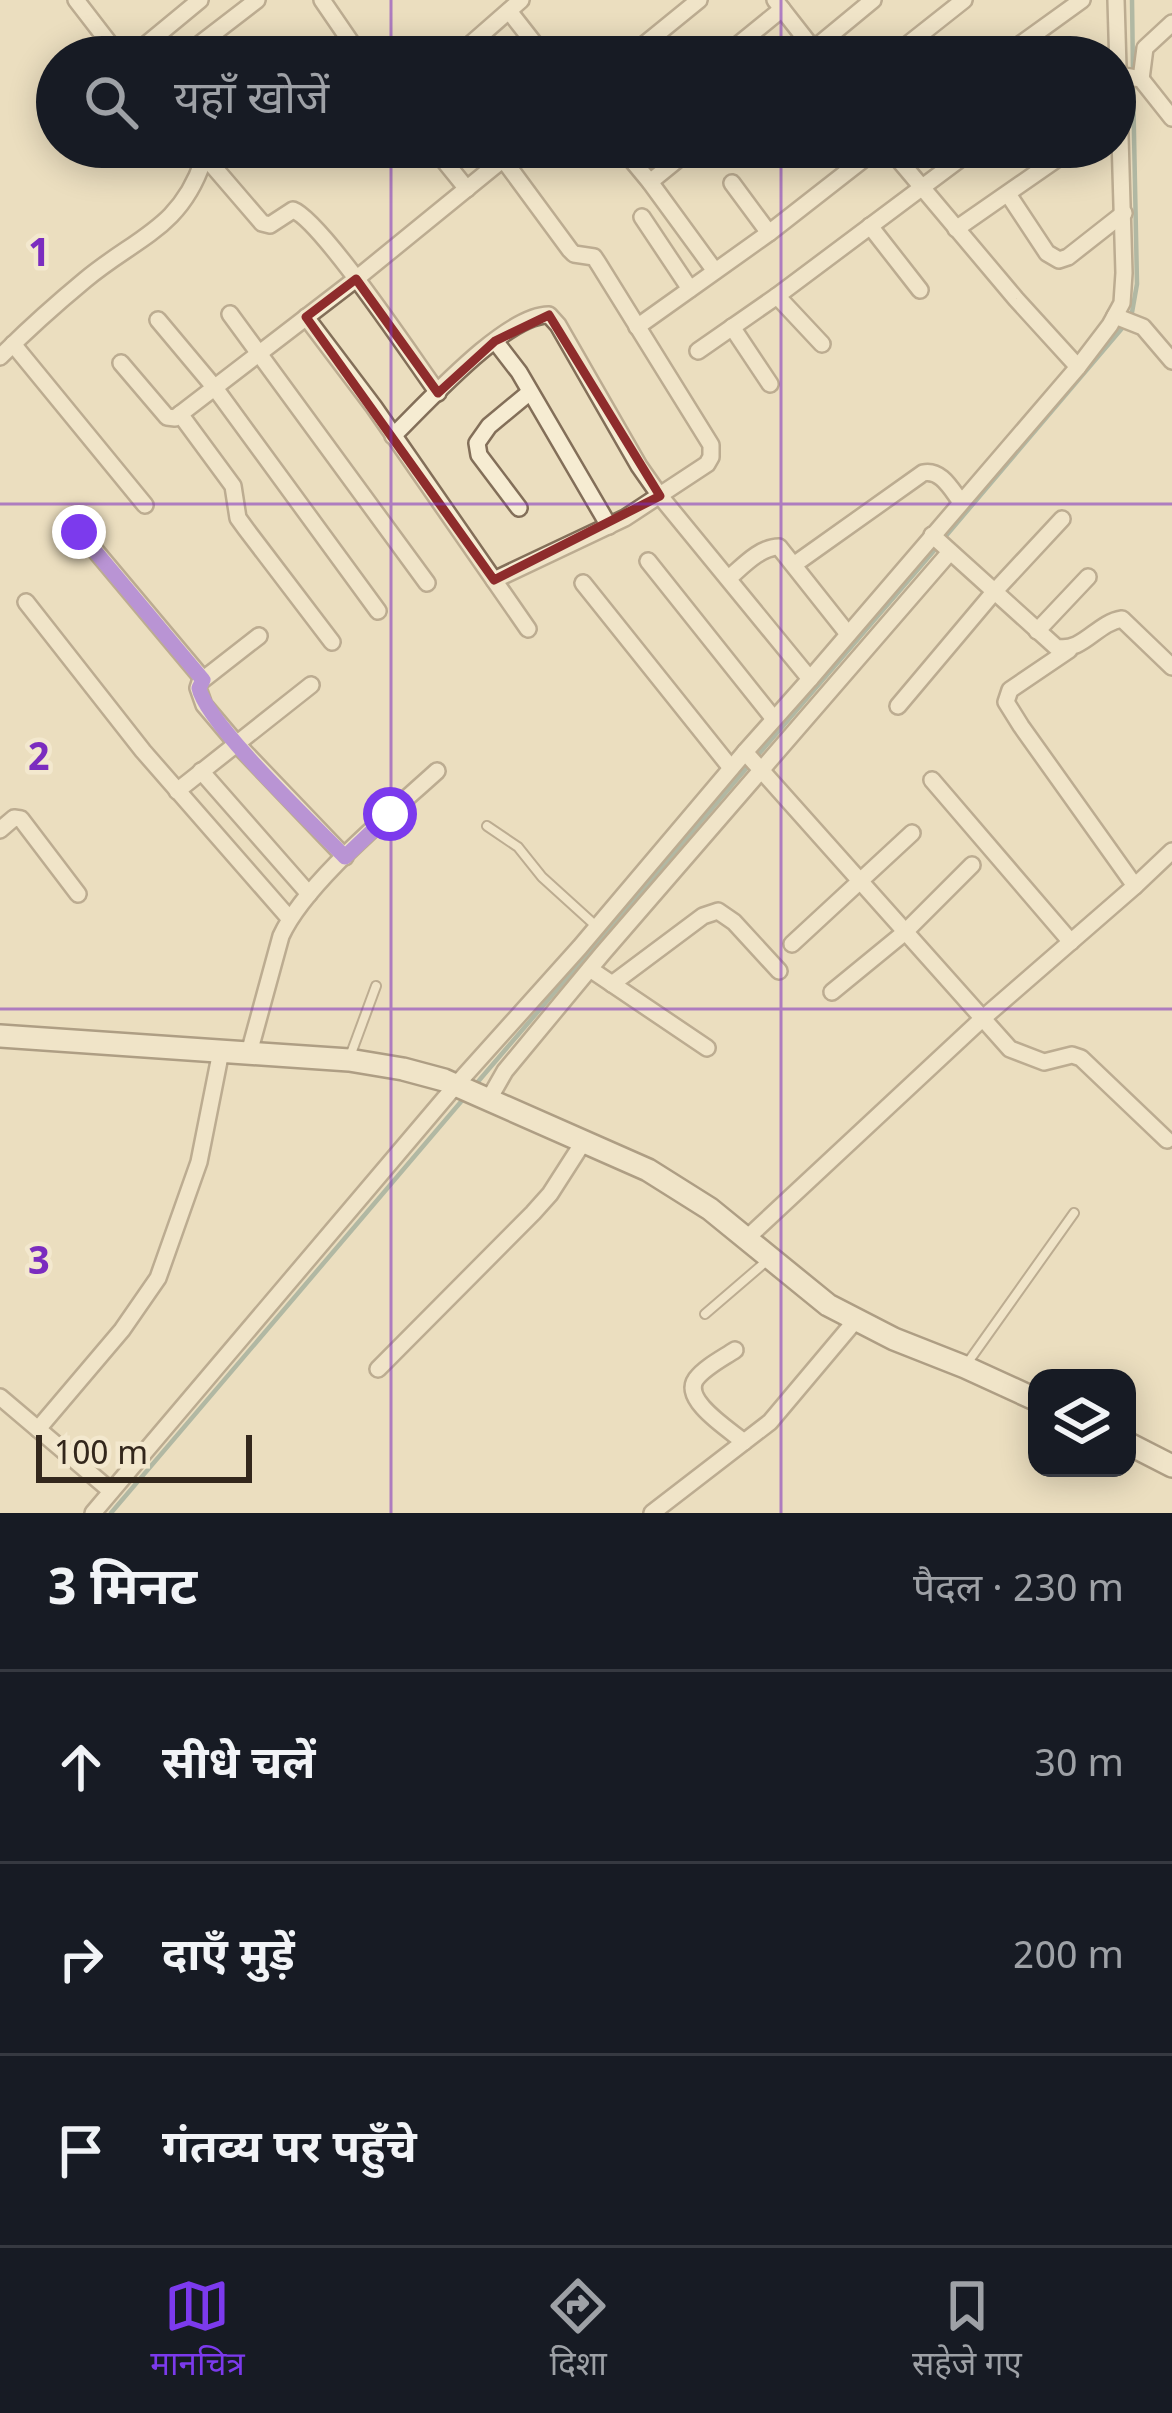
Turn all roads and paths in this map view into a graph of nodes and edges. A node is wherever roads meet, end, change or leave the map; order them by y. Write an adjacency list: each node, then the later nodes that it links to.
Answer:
1 (76, 0): 13 (street)
2 (200, 0): 14 (street)
3 (257, 0): 15 (street)
4 (322, 0): 16 (street)
5 (698, 0): 19 (street)
6 (873, 0): 22 (street)
7 (1082, 0): 24 (street)
8 (1116, 0): 25 (street)
9 (953, 3): 23 (street)
10 (778, 4): 20 (street); 21 (street)
11 (515, 6): 17 (street); 18 (street)
12 (1169, 33): 26 (street)
13 (104, 36)
14 (156, 36)
15 (210, 36)
16 (342, 36)
17 (480, 36)
18 (533, 36)
19 (654, 36)
20 (745, 36)
21 (800, 36)
22 (832, 36)
23 (916, 36)
24 (1032, 36)
25 (1118, 36)
26 (1136, 65)
27 (1136, 82): 28 (street)
28 (1172, 118)
29 (201, 168): 66 (street)
30 (212, 168): 52 (street)
31 (450, 168): 44 (street)
32 (492, 168): 44 (street)
33 (510, 168): 60 (street)
34 (638, 168): 41 (street)
35 (667, 168): 41 (street)
36 (852, 168): 50 (street)
37 (906, 168): 43 (street)
38 (947, 168): 43 (street)
39 (1045, 168): 45 (street)
40 (1121, 168): 46 (street)
41 (650, 182): 51 (street)
42 (732, 183): 50 (street)
43 (922, 186): 48 (street); 49 (street)
44 (467, 189): 52 (street)
45 (1008, 194): 46 (street); 49 (street)
46 (1124, 213): 59 (street)
47 (642, 217): 53 (street)
48 (870, 226): 54 (street); 55 (street)
49 (956, 229): 71 (street)
50 (770, 233): 51 (street)
51 (715, 271): 53 (street)
52 (356, 279): 57 (street); 75 (street)
53 (690, 289): 60 (street)
54 (920, 290)
55 (777, 296): 61 (street); 65 (street)
56 (230, 314): 68 (street)
57 (306, 317): 68 (street); 77 (street)
58 (158, 320): 73 (street)
59 (1125, 320): 64 (street); 71 (street)
60 (637, 327): 78 (street)
61 (732, 327): 67 (street); 72 (street)
62 (1172, 332): 64 (street)
63 (495, 341): 74 (street); 75 (street); 78 (street)
64 (1158, 343): 69 (street)
65 (822, 344)
66 (6, 351): 80 (street)
67 (698, 351)
68 (260, 353): 73 (street); 91 (street)
69 (1172, 361)
70 (121, 363): 76 (street)
71 (1078, 367): 79 (street)
72 (770, 385)
73 (215, 388): 76 (street); 95 (street)
74 (530, 392): 81 (street); 83 (street)
75 (438, 393): 77 (street)
76 (180, 414): 100 (street)
77 (393, 436): 90 (street)
78 (660, 496): 83 (street); 89 (street)
79 (961, 502): 85 (street); 87 (street)
80 (145, 505)
81 (519, 508)
82 (1061, 519): 93 (street)
83 (609, 526): 90 (street)
84 (79, 532): 104 (street)
85 (941, 544): 93 (street); 98 (street); 109 (street)
86 (648, 561): 107 (street)
87 (795, 564): 89 (street); 98 (street)
88 (1088, 577): 97 (street)
89 (729, 578): 103 (street)
90 (494, 580): 96 (street)
91 (427, 583)
92 (583, 583): 110 (street)
93 (994, 592): 97 (street); 106 (street)
94 (26, 602): 114 (street)
95 (378, 611)
96 (528, 629)
97 (1037, 631): 101 (street)
98 (848, 634): 103 (street)
99 (259, 636): 104 (street)
100 (332, 642)
101 (1069, 650): 102 (street); 122 (street)
102 (1172, 667)
103 (810, 679): 107 (street)
104 (203, 680): 108 (street)
105 (311, 685): 108 (street)
106 (898, 706)
107 (774, 719): 109 (street)
108 (236, 744): 111 (street); 119 (street)
109 (753, 761): 110 (street); 121 (street); 130 (street)
110 (731, 768): 126 (street)
111 (201, 771): 114 (street); 124 (street)
112 (436, 771): 119 (street)
113 (932, 780): 128 (street)
114 (177, 791): 125 (street)
115 (487, 826): 126 (lane)
116 (0, 830): 123 (street)
117 (912, 832): 121 (street)
118 (1172, 851): 122 (street)
119 (345, 857): 124 (street)
120 (972, 865): 127 (street)
121 (860, 879): 127 (street); 129 (street)
122 (1135, 886): 128 (street)
123 (78, 894)
124 (310, 894): 125 (street)
125 (289, 918): 139 (street)
126 (597, 927): 141 (street)
127 (904, 933): 134 (street); 135 (street)
128 (1071, 942): 135 (street)
129 (792, 944)
130 (590, 969): 132 (street); 141 (street)
131 (779, 971): 132 (street)
132 (612, 984): 137 (street)
133 (376, 986): 140 (lane)
134 (832, 992)
135 (982, 1019): 142 (street); 145 (street)
136 (1, 1035): 138 (street)
137 (707, 1048)
138 (221, 1051): 139 (street); 154 (street)
139 (249, 1053): 140 (street)
140 (349, 1060): 141 (street)
141 (474, 1092): 143 (street); 158 (street)
142 (1167, 1140)
143 (584, 1141): 145 (street); 151 (street)
144 (1074, 1213): 150 (lane)
145 (747, 1238): 146 (street)
146 (771, 1258): 147 (lane); 148 (street)
147 (705, 1314)
148 (855, 1321): 150 (street); 155 (street)
149 (735, 1350): 155 (street)
150 (965, 1367): 152 (street)
151 (378, 1369)
152 (1028, 1396)
153 (0, 1397): 154 (street)
154 (38, 1429): 158 (street)
155 (744, 1442): 160 (street)
156 (1136, 1448): 157 (street)
157 (1172, 1466)
158 (111, 1491): 159 (street)
159 (93, 1513)
160 (652, 1513)

